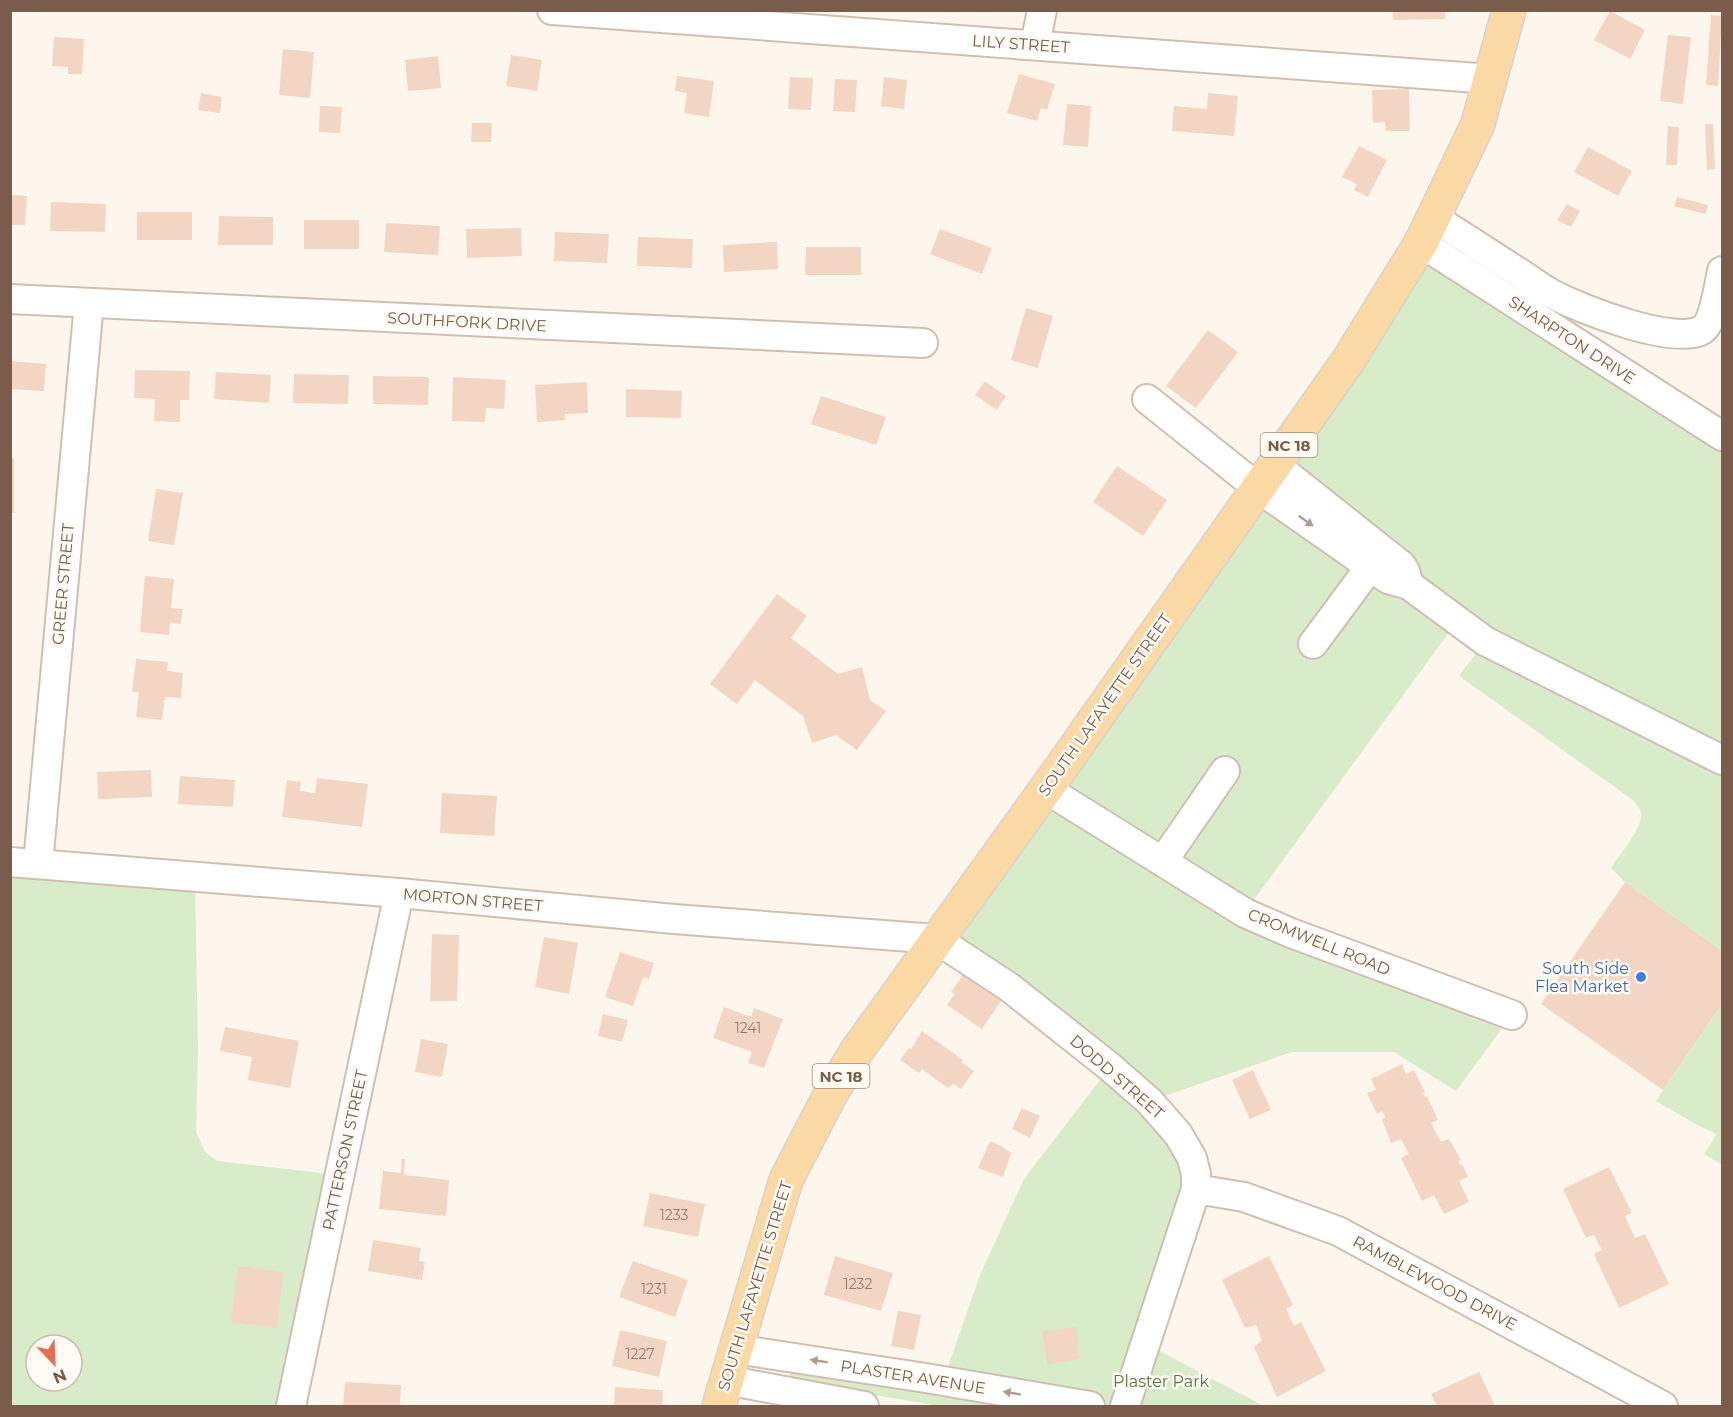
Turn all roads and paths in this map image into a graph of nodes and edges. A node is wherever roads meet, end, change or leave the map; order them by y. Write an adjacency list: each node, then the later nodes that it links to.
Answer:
1 (552, 10): 4 (street, LILY STREET)
2 (1042, 10): 4 (street)
3 (1509, 10): 5 (main road, SOUTH LAFAYETTE STREET / NC 18)
4 (1035, 45): 5 (street, LILY STREET)
5 (1491, 79): 6 (main road, SOUTH LAFAYETTE STREET / NC 18)
6 (1427, 231): 7 (street); 12 (street, SHARPTON DRIVE); 13 (main road, SOUTH LAFAYETTE STREET / NC 18)
7 (1722, 271)
8 (10, 299): 9 (street, SOUTHFORK DRIVE)
9 (89, 303): 10 (street, SOUTHFORK DRIVE); 21 (street, GREER STREET)
10 (923, 344)
11 (1147, 399): 13 (street)
12 (1722, 436)
13 (1267, 476): 14 (street, one-way to 14); 15 (street); 19 (main road, SOUTH LAFAYETTE STREET / NC 18)
14 (1370, 567): 15 (street); 16 (street)
15 (1409, 585): 17 (street)
16 (1313, 644)
17 (1722, 760)
18 (1225, 771): 20 (street)
19 (1046, 789): 20 (street, CROMWELL ROAD); 23 (main road, SOUTH LAFAYETTE STREET / NC 18)
20 (1163, 861): 24 (street, CROMWELL ROAD)
21 (24, 863): 22 (street, MORTON STREET)
22 (399, 894): 23 (street, MORTON STREET); 27 (street, PATTERSON STREET)
23 (936, 939): 25 (street, DODD STREET); 26 (main road, SOUTH LAFAYETTE STREET / NC 18)
24 (1512, 1015)
25 (1196, 1189): 30 (street, DODD STREET); 31 (street, RAMBLEWOOD DRIVE)
26 (727, 1379): 28 (street); 29 (street, PLASTER AVENUE, one-way to 26)
27 (291, 1407)
28 (864, 1407)
29 (1090, 1407)
30 (1125, 1407)
31 (1663, 1407)

